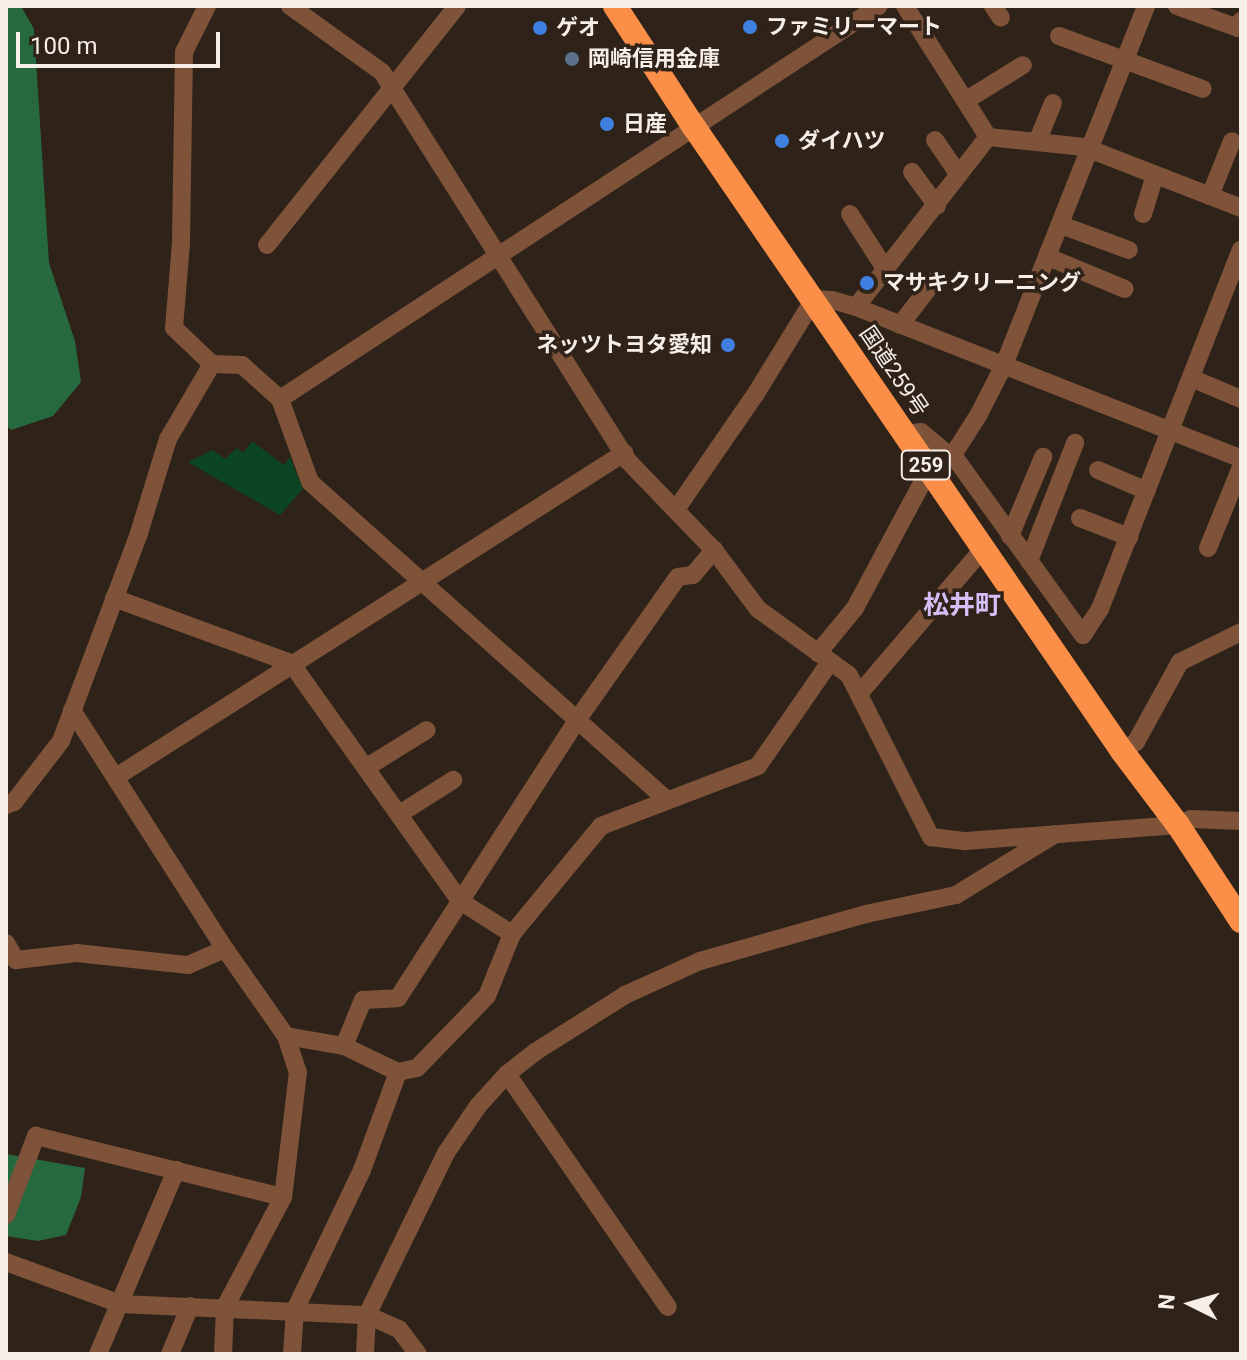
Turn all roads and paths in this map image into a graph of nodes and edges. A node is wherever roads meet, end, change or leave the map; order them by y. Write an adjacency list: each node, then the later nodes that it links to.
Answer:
1 (207, 6): 43 (street)
2 (290, 6): 13 (street)
3 (457, 6): 13 (street)
4 (615, 6): 17 (highway, 国道259号 / 259)
5 (879, 6): 17 (street)
6 (905, 6): 15 (street)
7 (1146, 6): 11 (street)
8 (1177, 6): 9 (street)
9 (1241, 21)
10 (1059, 36): 11 (street)
11 (1126, 60): 14 (street); 22 (street)
12 (1023, 65): 15 (street)
13 (392, 89): 32 (street); 36 (street)
14 (1203, 89)
15 (965, 101): 18 (street)
16 (1053, 103): 21 (street)
17 (694, 127): 36 (street); 40 (highway, 国道259号 / 259)
18 (988, 137): 21 (street); 24 (street)
19 (935, 140): 24 (street)
20 (1232, 141): 26 (street)
21 (1037, 142): 22 (street)
22 (1091, 151): 25 (street); 31 (street)
23 (912, 172): 27 (street)
24 (959, 175): 27 (street)
25 (1155, 175): 26 (street); 30 (street)
26 (1210, 196): 28 (street)
27 (937, 206): 37 (street)
28 (1241, 208)
29 (850, 214): 37 (street)
30 (1143, 214)
31 (1061, 225): 33 (street); 35 (street)
32 (267, 245)
33 (1129, 250)
34 (1241, 250): 45 (street)
35 (1048, 257): 39 (street); 44 (street)
36 (499, 258): 46 (street); 51 (street)
37 (886, 270): 41 (street)
38 (934, 281): 42 (street)
39 (1125, 289)
40 (814, 299): 41 (street); 49 (highway, 国道259号 / 259); 59 (street)
41 (856, 307): 42 (street)
42 (900, 325): 44 (street)
43 (212, 364): 46 (street); 68 (street)
44 (1004, 365): 48 (street); 52 (street)
45 (1191, 378): 47 (street); 48 (street)
46 (280, 399): 67 (street)
47 (1241, 399)
48 (1170, 431): 54 (street); 58 (street)
49 (905, 434): 52 (street); 56 (highway, 国道259号 / 259)
50 (1075, 443): 66 (street)
51 (624, 453): 59 (street); 67 (street)
52 (953, 455): 61 (street)
53 (1043, 457): 61 (street)
54 (1241, 459)
55 (1241, 467): 63 (street)
56 (929, 470): 64 (highway, 国道259号 / 259); 70 (street)
57 (1098, 470): 58 (street)
58 (1147, 491): 62 (street)
59 (677, 508): 65 (street)
60 (1080, 518): 62 (street)
61 (1010, 536): 66 (street)
62 (1129, 537): 66 (street)
63 (1208, 548)
64 (983, 549): 72 (street); 76 (highway, 国道259号 / 259)
65 (714, 550): 70 (street); 74 (street)
66 (1029, 561)
67 (425, 581): 71 (street); 74 (street)
68 (114, 598): 71 (street); 73 (street)
69 (1241, 632): 76 (street)
70 (824, 657): 72 (street); 80 (street)
71 (291, 663): 77 (street); 78 (street)
72 (859, 694): 85 (street)
73 (72, 710): 78 (street); 81 (street)
74 (577, 720): 80 (street); 86 (street)
75 (427, 730): 77 (street)
76 (1122, 751): 84 (highway, 国道259号 / 259)
77 (367, 767): 82 (street)
78 (116, 777): 90 (street)
79 (453, 780): 82 (street)
80 (667, 800): 88 (street)
81 (6, 805)
82 (401, 813): 86 (street)
83 (1241, 821): 84 (street)
84 (1178, 825): 85 (street); 87 (highway, 国道259号 / 259)
85 (1057, 832): 94 (street)
86 (460, 901): 88 (street); 92 (street)
87 (1241, 921)
88 (512, 934): 93 (street)
89 (6, 943): 90 (street)
90 (225, 949): 91 (street)
91 (286, 1036): 92 (street); 96 (street)
92 (344, 1046): 93 (street)
93 (398, 1072): 103 (street)
94 (507, 1074): 102 (street); 104 (street)
95 (176, 1170): 96 (street); 97 (street); 99 (street)
96 (283, 1197): 101 (street)
97 (6, 1215)
98 (6, 1262): 99 (street)
99 (121, 1304): 100 (street); 105 (street)
100 (190, 1306): 101 (street); 106 (street)
101 (225, 1307): 103 (street); 107 (street)
102 (668, 1307)
103 (295, 1310): 104 (street); 108 (street)
104 (367, 1315): 109 (street); 110 (street)
105 (103, 1352)
106 (170, 1354)
107 (223, 1354)
108 (292, 1354)
109 (365, 1354)
110 (418, 1354)

